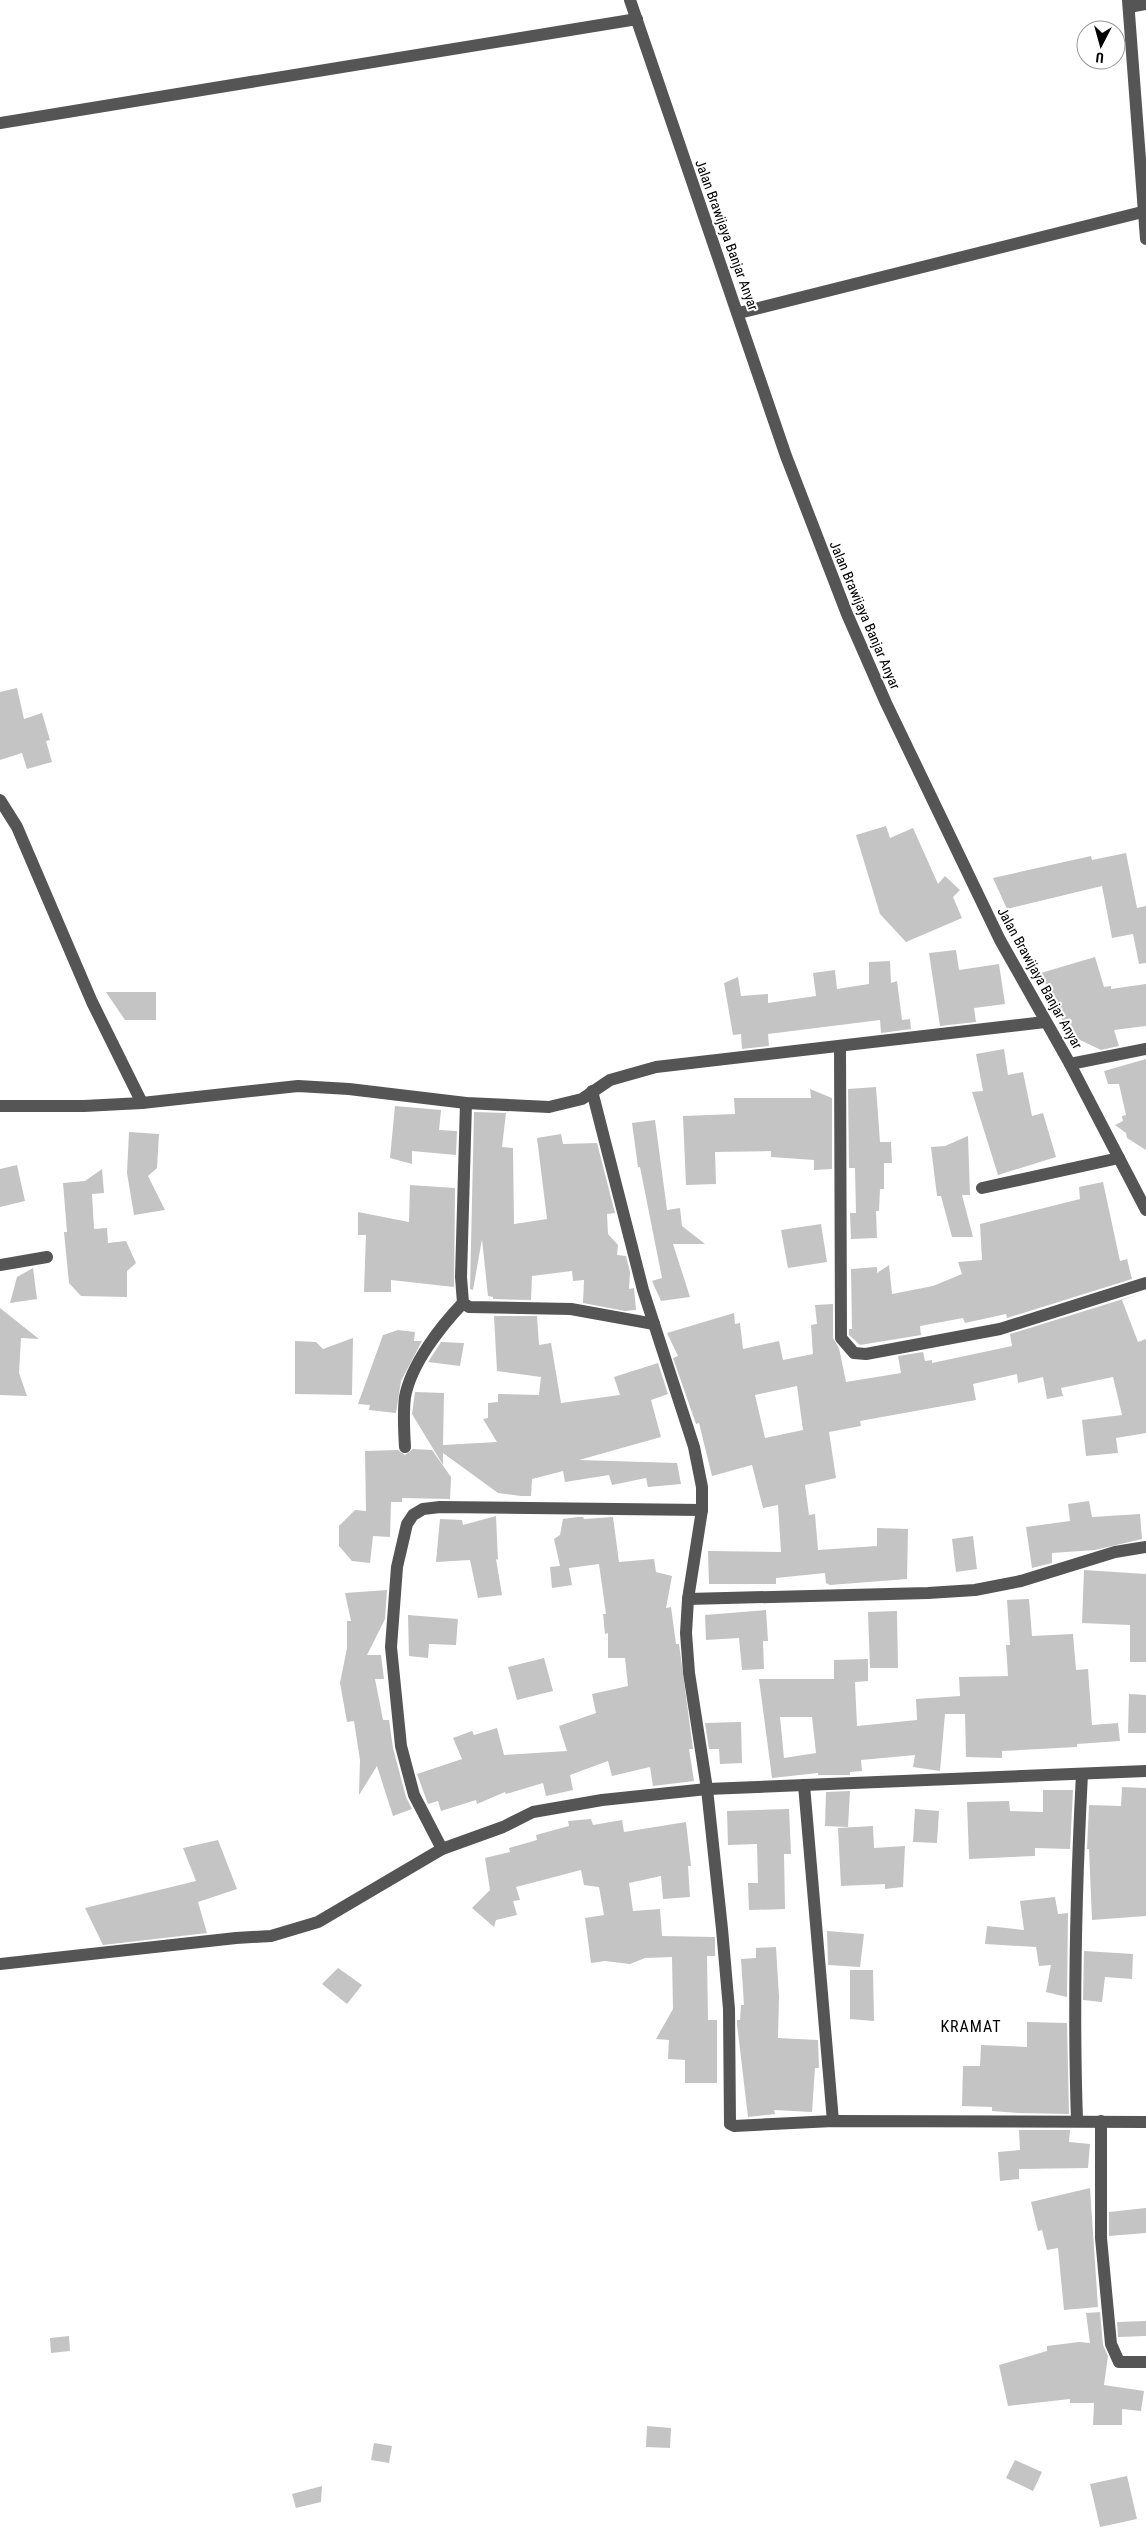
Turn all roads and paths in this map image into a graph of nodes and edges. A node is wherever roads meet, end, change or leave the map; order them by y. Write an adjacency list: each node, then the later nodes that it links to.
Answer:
1 (630, 0): 4 (street, Jalan Brawijaya Banjar Anyar)
2 (1129, 3): 3 (street); 6 (street)
3 (1146, 4)
4 (637, 19): 5 (street); 8 (street, Jalan Brawijaya Banjar Anyar)
5 (0, 123)
6 (1145, 211): 7 (street); 8 (street)
7 (1146, 239)
8 (739, 313): 10 (street, Jalan Brawijaya Banjar Anyar)
9 (0, 800): 15 (street)
10 (1045, 1022): 11 (street); 13 (street, Jalan Brawijaya Banjar Anyar)
11 (840, 1047): 14 (street); 23 (street)
12 (1146, 1048): 13 (street)
13 (1070, 1064): 18 (street, Jalan Brawijaya Banjar Anyar)
14 (592, 1091): 16 (street); 25 (street)
15 (142, 1103): 16 (street); 17 (street)
16 (466, 1103): 24 (street)
17 (0, 1106)
18 (1119, 1158): 19 (street); 20 (street, Jalan Brawijaya Banjar Anyar)
19 (982, 1188)
20 (1146, 1210)
21 (46, 1257): 22 (street)
22 (0, 1265)
23 (1146, 1284)
24 (463, 1303): 25 (street); 26 (street)
25 (654, 1324): 27 (street)
26 (405, 1447)
27 (702, 1510): 29 (street); 34 (street)
28 (1146, 1547): 29 (street)
29 (688, 1599): 33 (street)
30 (1146, 1770): 31 (street)
31 (1082, 1774): 32 (street); 36 (street)
32 (804, 1785): 33 (street); 37 (street)
33 (707, 1789): 34 (street); 37 (street)
34 (442, 1848): 35 (street)
35 (0, 1964)
36 (1077, 2120): 37 (street); 38 (street)
37 (833, 2121)
38 (1101, 2121): 39 (street); 40 (street)
39 (1146, 2122)
40 (1146, 2362)

